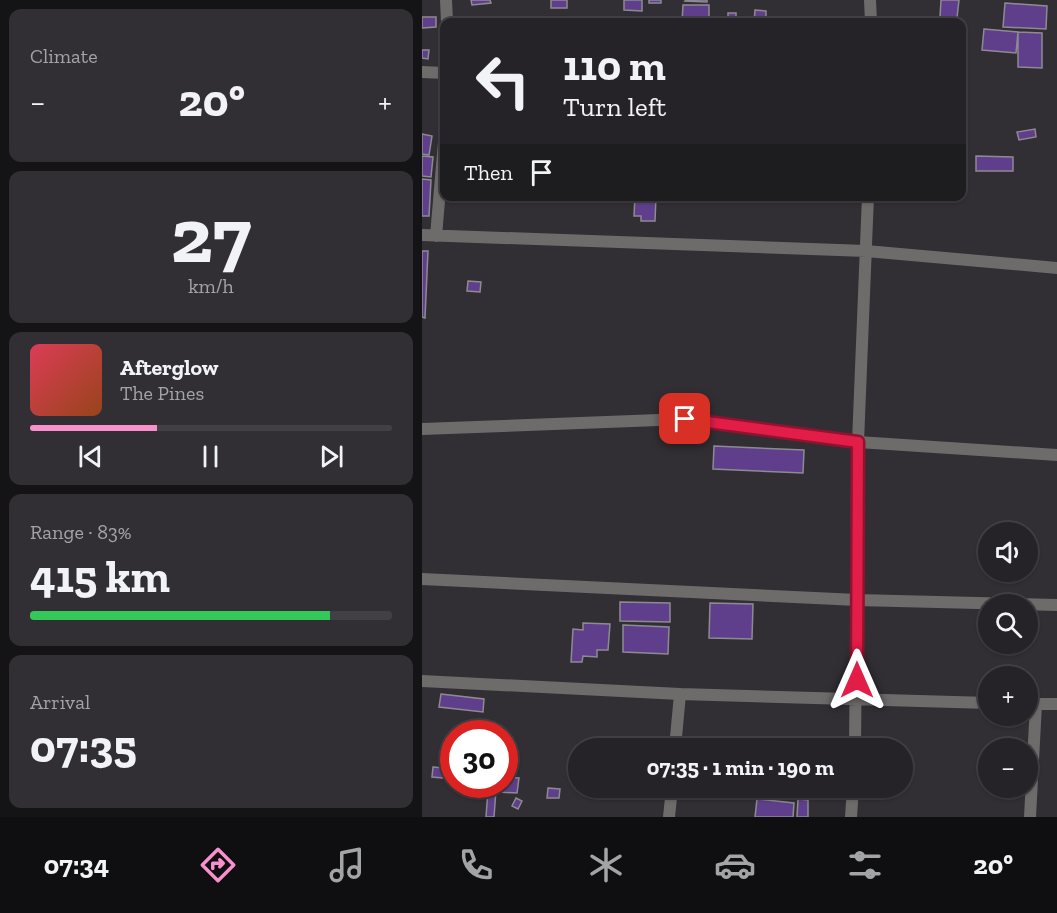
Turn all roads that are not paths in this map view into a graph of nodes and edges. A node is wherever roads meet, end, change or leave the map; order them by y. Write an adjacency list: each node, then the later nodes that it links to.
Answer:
1 (446, 0): 3 (street)
2 (870, 0): 4 (street)
3 (447, 18)
4 (871, 18)
5 (422, 72): 6 (street)
6 (440, 73)
7 (440, 189): 10 (street)
8 (868, 201): 11 (street)
9 (422, 235): 10 (street)
10 (436, 236): 11 (street)
11 (866, 251): 12 (street); 14 (street)
12 (1058, 268)
13 (422, 429): 14 (street)
14 (858, 442): 15 (street); 17 (street)
15 (1058, 455)
16 (422, 579): 17 (street)
17 (857, 600): 18 (street); 21 (street)
18 (1058, 604)
19 (422, 681): 20 (street)
20 (680, 694): 21 (street); 26 (street)
21 (857, 699): 22 (street); 27 (street)
22 (978, 703)
23 (1038, 704): 24 (street)
24 (1058, 704)
25 (1032, 726): 32 (street)
26 (676, 738)
27 (855, 738)
28 (671, 798): 30 (street)
29 (852, 798): 31 (street)
30 (669, 817)
31 (851, 817)
32 (1030, 817)

